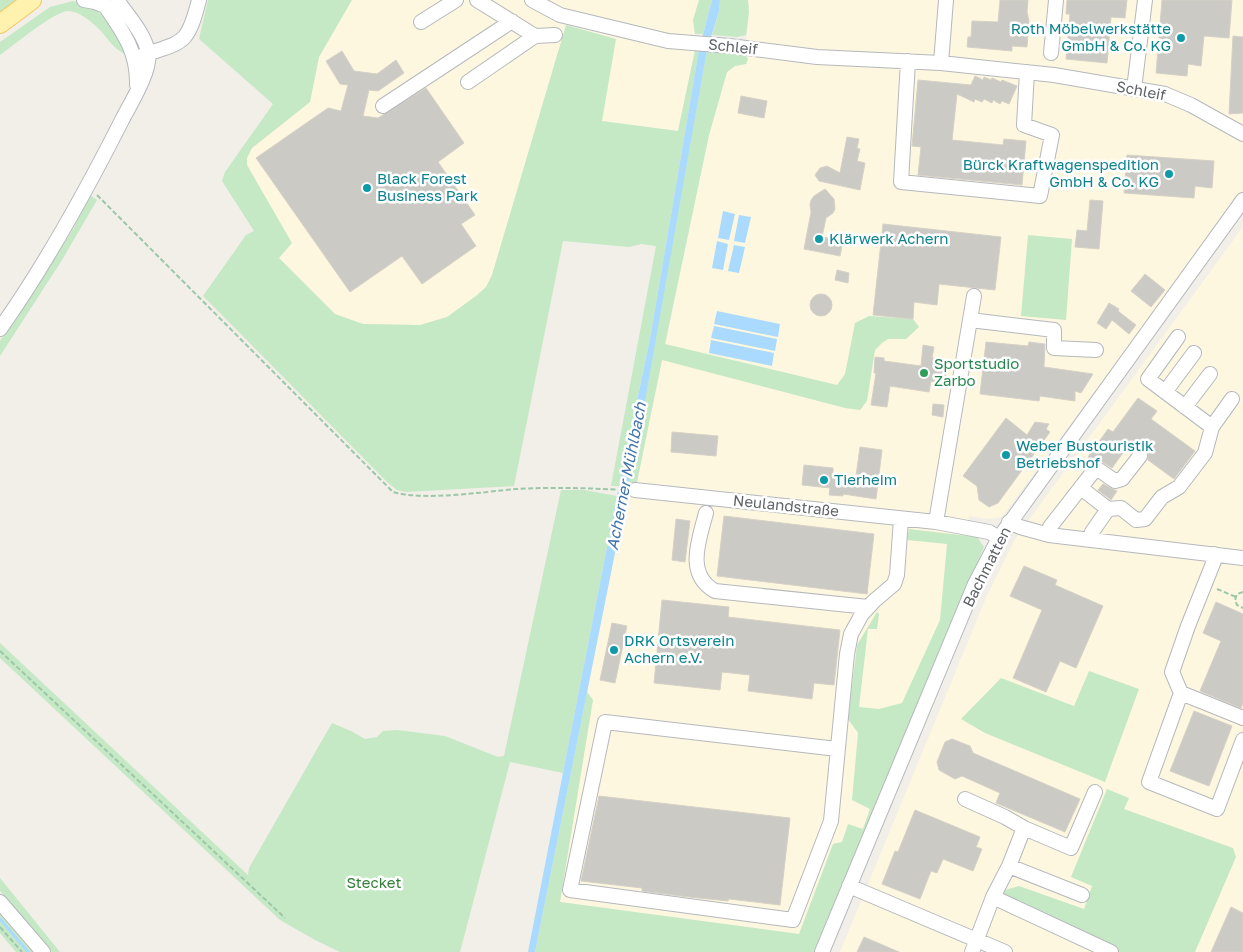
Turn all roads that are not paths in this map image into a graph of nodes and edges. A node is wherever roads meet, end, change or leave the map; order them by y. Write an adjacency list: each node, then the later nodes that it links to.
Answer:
1 (32, 0): 13 (main road)
2 (84, 0): 10 (street)
3 (199, 0): 17 (street)
4 (456, 0): 12 (street)
5 (477, 0): 11 (street)
6 (532, 0): 18 (street, Schleif)
7 (946, 0): 19 (street)
8 (1056, 0): 16 (street)
9 (1145, 0): 22 (street)
10 (108, 2): 17 (street)
11 (512, 21): 15 (street); 23 (street)
12 (421, 22)
13 (0, 24)
14 (555, 35): 15 (street)
15 (535, 36): 21 (street)
16 (1051, 53)
17 (142, 56): 28 (street)
18 (908, 61): 19 (street, Schleif); 20 (street)
19 (941, 63): 20 (street, Schleif)
20 (1027, 72): 22 (street, Schleif)
21 (468, 82)
22 (1134, 89): 24 (street, Schleif)
23 (383, 106)
24 (1243, 134)
25 (1243, 200): 44 (street, Bachmatten)
26 (974, 296): 27 (street)
27 (970, 320): 30 (street); 43 (street)
28 (0, 329)
29 (1178, 337): 33 (street)
30 (1096, 350)
31 (1194, 353): 33 (street)
32 (1210, 374): 35 (street)
33 (1165, 392): 35 (street)
34 (1232, 400): 36 (street)
35 (1185, 407): 36 (street)
36 (1212, 427): 40 (street)
37 (1140, 456): 38 (street)
38 (1081, 488): 40 (street); 45 (street)
39 (635, 490): 42 (street, Neulandstraße)
40 (1108, 509): 47 (street)
41 (706, 513): 50 (street)
42 (900, 519): 43 (street, Neulandstraße); 50 (street)
43 (936, 522): 46 (street, Neulandstraße)
44 (1009, 522): 45 (street); 46 (street, Bachmatten)
45 (1049, 535): 47 (street)
46 (999, 538): 59 (street, Bachmatten)
47 (1090, 540): 48 (street)
48 (1214, 554): 49 (street); 51 (street)
49 (1243, 558)
50 (868, 608): 54 (street)
51 (1180, 693): 52 (street); 53 (street)
52 (1243, 718)
53 (1243, 740)
54 (838, 749): 54 (street)
55 (1096, 792): 57 (street)
56 (964, 800): 57 (street)
57 (1024, 828): 58 (street)
58 (1009, 866): 60 (street); 61 (street)
59 (849, 886): 63 (street); 65 (street, Bachmatten)
60 (1082, 896)
61 (993, 897): 63 (street); 67 (street)
62 (0, 902): 64 (street)
63 (974, 946): 66 (street)
64 (43, 952)
65 (822, 952)
66 (1005, 952)
67 (1111, 952)

